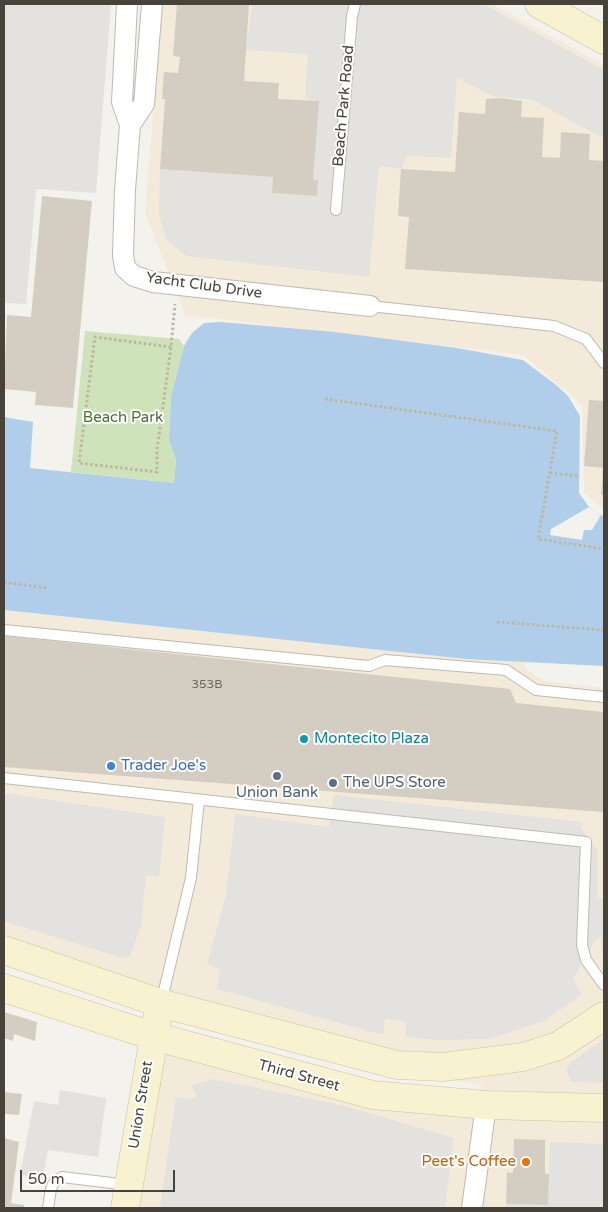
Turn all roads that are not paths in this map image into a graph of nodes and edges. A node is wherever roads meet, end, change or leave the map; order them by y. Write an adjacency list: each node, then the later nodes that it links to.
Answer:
1 (127, 4): 6 (street, Yacht Club Drive)
2 (152, 4): 6 (street, Yacht Club Drive)
3 (355, 4): 7 (lane, Beach Park Road)
4 (538, 4): 5 (main road)
5 (604, 40)
6 (130, 125): 8 (street, Yacht Club Drive)
7 (336, 210)
8 (370, 306): 9 (lane)
9 (604, 363)
10 (4, 630): 11 (lane)
11 (604, 697)
12 (4, 778): 13 (lane)
13 (199, 800): 15 (lane); 17 (lane)
14 (4, 950): 17 (main road)
15 (604, 984)
16 (4, 988): 19 (main road, Third Street)
17 (160, 1003): 18 (main road); 19 (main road, Union Street)
18 (604, 1016)
19 (153, 1036): 20 (main road, Third Street); 22 (main road, Union Street)
20 (486, 1105): 21 (main road, Third Street); 24 (street)
21 (604, 1108)
22 (126, 1197): 23 (lane)
23 (48, 1208)
24 (472, 1208)

